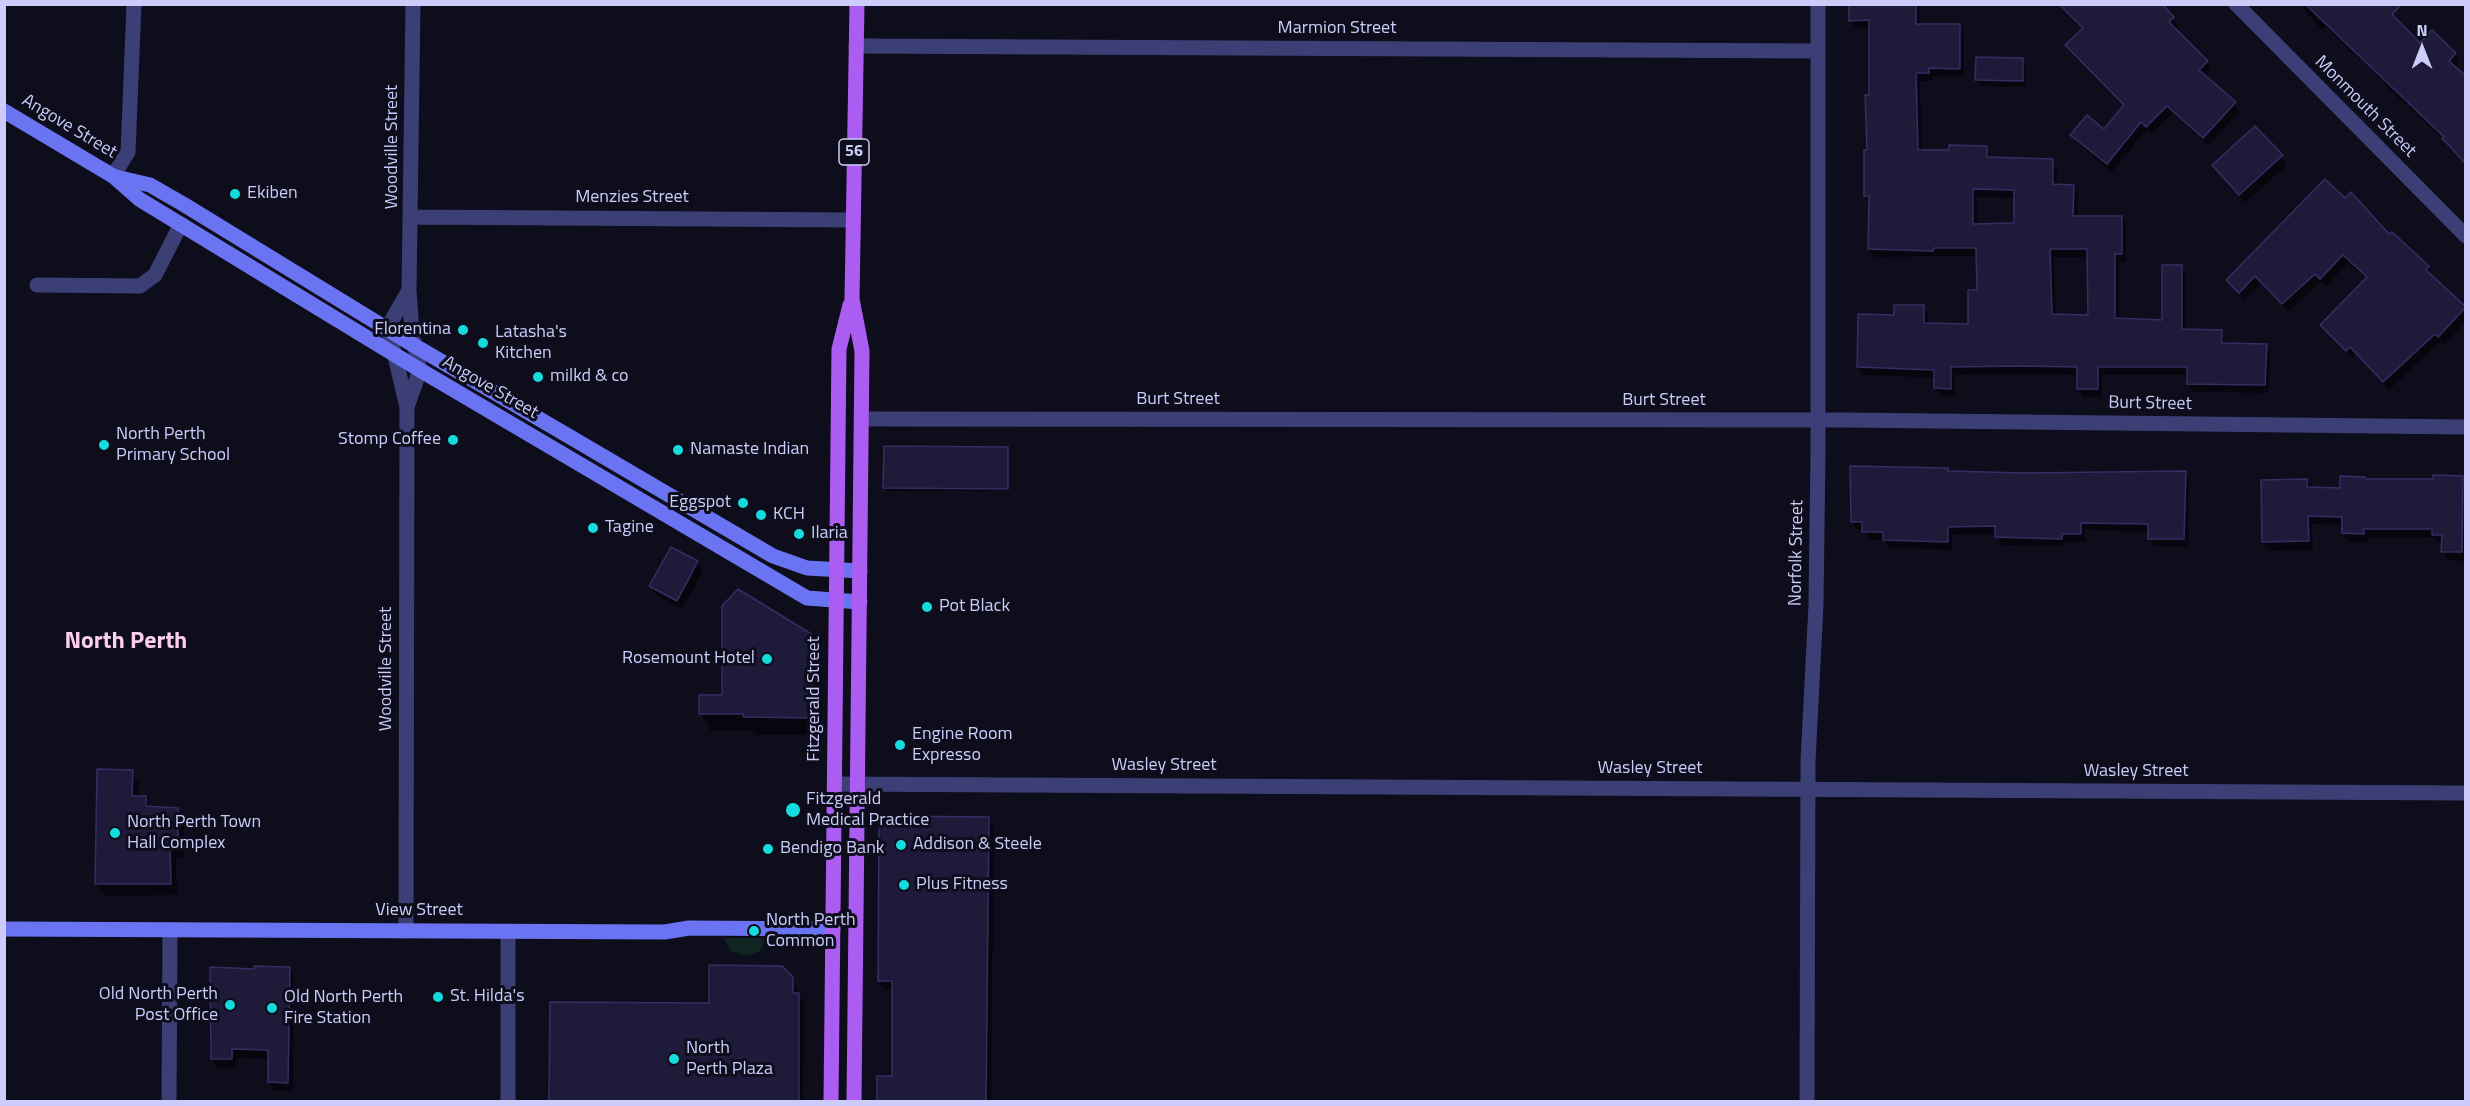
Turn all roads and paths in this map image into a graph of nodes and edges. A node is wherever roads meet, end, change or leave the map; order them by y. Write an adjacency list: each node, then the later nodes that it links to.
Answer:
1 (134, 4): 9 (street)
2 (413, 4): 10 (street, Woodville Street)
3 (857, 4): 6 (main road, Fitzgerald Street / 56)
4 (1818, 4): 7 (street, Norfolk Street)
5 (2236, 4): 13 (street, Monmouth Street)
6 (856, 46): 7 (street, Marmion Street); 11 (main road, Fitzgerald Street / 56)
7 (1817, 51): 23 (street, Norfolk Street)
8 (4, 111): 9 (main road, Angove Street)
9 (113, 176): 12 (main road, Angove Street); 17 (main road, Angove Street)
10 (411, 217): 11 (street, Menzies Street); 15 (street, Woodville Street)
11 (853, 220): 16 (main road, Fitzgerald Street / 56)
12 (181, 224): 14 (street); 19 (main road, Angove Street)
13 (2466, 236)
14 (37, 285)
15 (409, 290): 17 (street, Woodville Street); 18 (street, Woodville Street)
16 (852, 299): 22 (main road, Fitzgerald Street / 56); 25 (main road, Fitzgerald Street / 56)
17 (388, 327): 18 (main road, Angove Street); 19 (street, Woodville Street)
18 (415, 346): 20 (street, Woodville Street); 25 (main road, Angove Street)
19 (392, 351): 20 (main road, Angove Street); 21 (street, Woodville Street)
20 (420, 370): 21 (street, Woodville Street); 27 (main road, Angove Street)
21 (407, 407): 36 (street, Woodville Street)
22 (862, 419): 23 (street, Burt Street); 26 (main road, Fitzgerald Street / 56)
23 (1818, 420): 24 (street, Burt Street); 31 (street, Norfolk Street)
24 (2466, 427)
25 (836, 571): 26 (main road, Angove Street); 27 (main road, Fitzgerald Street / 56)
26 (860, 571): 28 (main road, Fitzgerald Street / 56)
27 (836, 602): 28 (main road, Angove Street); 29 (main road, Fitzgerald Street / 56)
28 (860, 602): 30 (main road, Fitzgerald Street / 56)
29 (834, 784): 30 (street, Wasley Street); 34 (main road, Fitzgerald Street / 56)
30 (858, 785): 31 (street, Wasley Street); 41 (main road, Fitzgerald Street / 56)
31 (1808, 789): 32 (street, Wasley Street); 42 (street, Norfolk Street)
32 (2466, 793)
33 (4, 929): 35 (main road, View Street)
34 (833, 929): 37 (main road, View Street); 40 (main road, Fitzgerald Street / 56)
35 (170, 930): 36 (main road, View Street); 38 (street)
36 (406, 931): 37 (main road, View Street)
37 (508, 931): 39 (street)
38 (169, 1101)
39 (508, 1101)
40 (831, 1101)
41 (854, 1101)
42 (1807, 1101)

